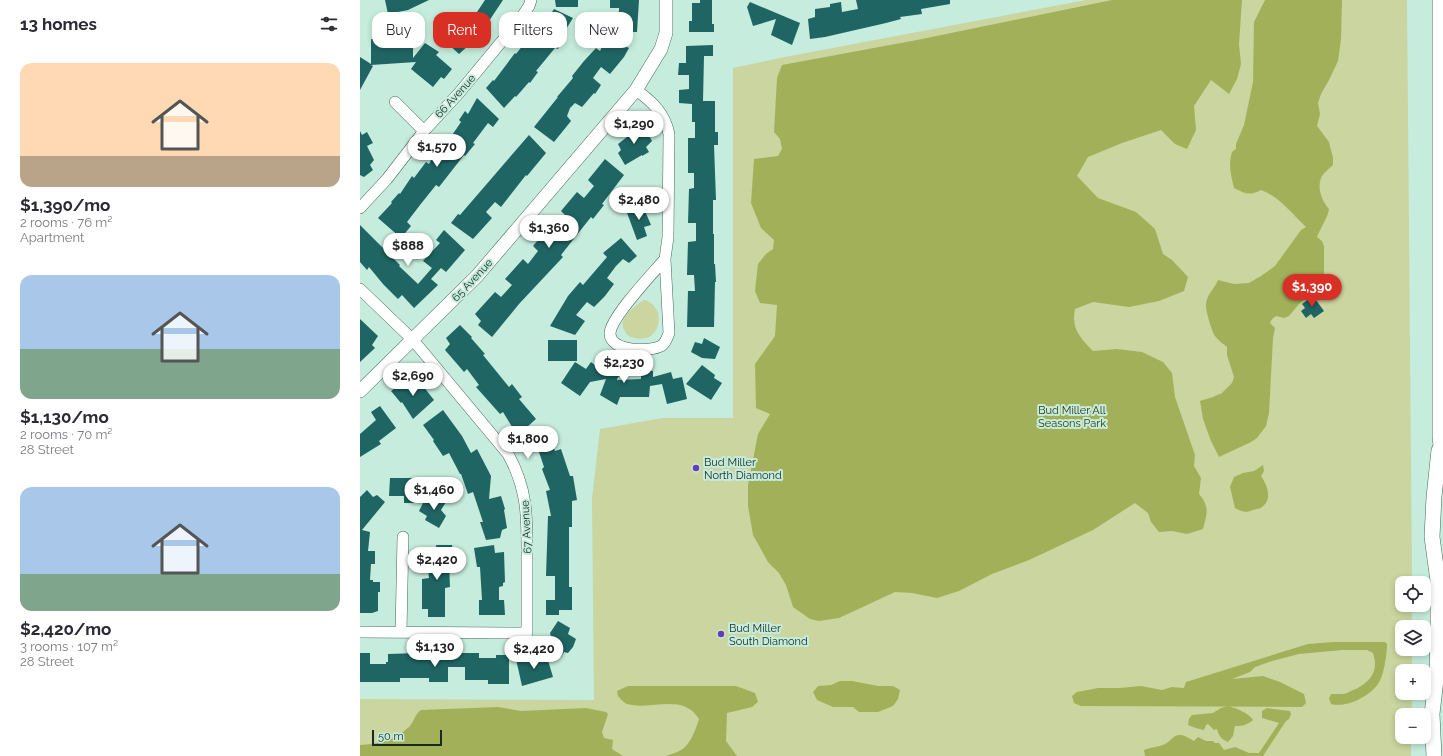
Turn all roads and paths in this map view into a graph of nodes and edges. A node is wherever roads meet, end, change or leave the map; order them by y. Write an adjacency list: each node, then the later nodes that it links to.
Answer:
1 (531, 0): 6 (street, 66 Avenue)
2 (666, 0): 4 (street, 65 Avenue)
3 (1440, 0): 12 (main road)
4 (636, 90): 8 (street); 10 (street, 65 Avenue)
5 (395, 102): 6 (street)
6 (424, 130): 7 (street, 66 Avenue)
7 (360, 208)
8 (665, 259): 8 (street)
9 (360, 289): 10 (street, 67 Avenue)
10 (412, 340): 11 (street, 65 Avenue); 18 (street, 67 Avenue)
11 (360, 391)
12 (1440, 437): 13 (main road); 15 (main road)
13 (1443, 462)
14 (403, 537): 18 (street)
15 (1438, 539): 16 (main road)
16 (1438, 631): 19 (main road)
17 (360, 632): 18 (street)
18 (401, 632)
19 (1438, 703): 20 (main road)
20 (1434, 756)

